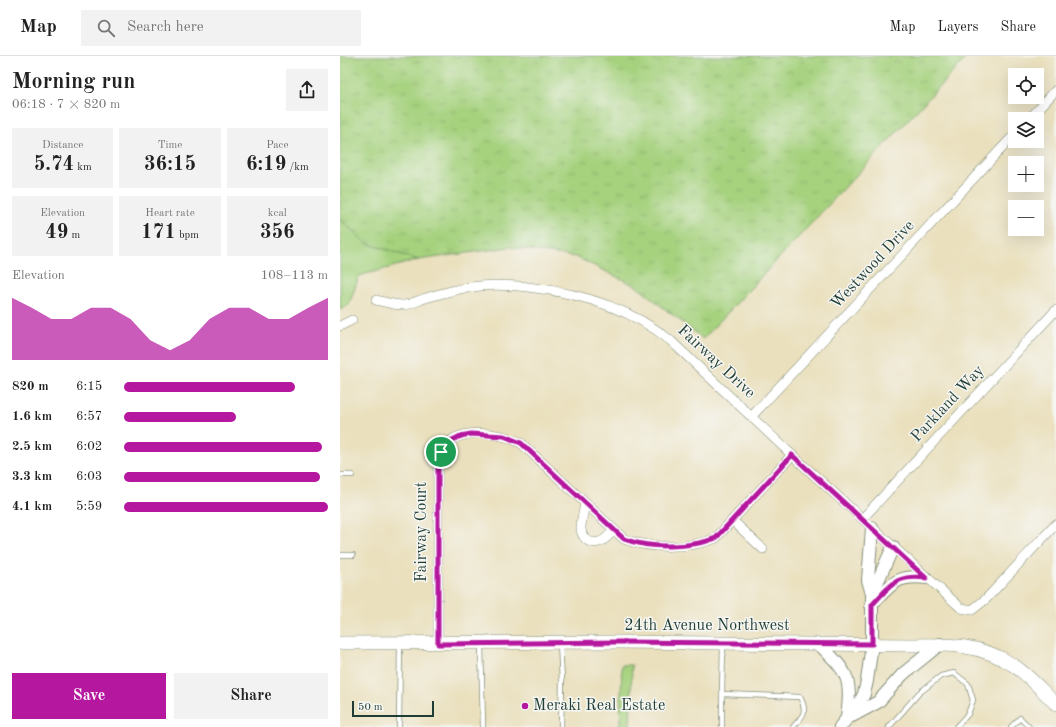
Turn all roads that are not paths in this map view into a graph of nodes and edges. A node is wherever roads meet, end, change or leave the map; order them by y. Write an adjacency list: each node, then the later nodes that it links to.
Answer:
1 (1056, 90): 2 (street)
2 (1036, 112)
3 (1008, 142): 8 (street, Westwood Drive)
4 (376, 300): 8 (street, Fairway Drive)
5 (1056, 310): 13 (street, Parkland Way)
6 (352, 320): 7 (street)
7 (340, 326)
8 (752, 416): 9 (street, Fairway Drive)
9 (792, 455): 13 (street, Fairway Drive); 14 (street, Fairway Court)
10 (340, 475): 11 (lane)
11 (352, 475)
12 (585, 503): 17 (street, Fairway Court); 17 (street); 28 (street, Fairway Court)
13 (863, 518): 16 (street, Fairway Drive)
14 (732, 520): 17 (street, Fairway Court); 19 (street)
15 (1056, 524): 22 (street, Fairway Drive)
16 (872, 528): 18 (street, Fairway Drive); 23 (street)
17 (614, 530)
18 (893, 547): 22 (street, Fairway Drive); 23 (street)
19 (763, 549)
20 (340, 555): 21 (lane)
21 (353, 555)
22 (926, 578): 23 (street)
23 (872, 600): 31 (street)
24 (340, 643): 27 (main road, 24th Avenue Northwest)
25 (560, 643): 26 (main road, 24th Avenue Northwest); 29 (main road, 24th Avenue Northwest); 38 (lane)
26 (723, 643): 30 (main road, 24th Avenue Northwest); 33 (lane)
27 (400, 644): 28 (main road, 24th Avenue Northwest); 36 (lane)
28 (438, 644): 29 (main road, 24th Avenue Northwest)
29 (481, 644): 37 (lane)
30 (819, 644): 31 (main road, 24th Avenue Northwest); 35 (street)
31 (872, 644): 32 (main road, 24th Avenue Northwest); 35 (street)
32 (940, 644): 34 (main road, 24th Avenue Northwest); 35 (street)
33 (722, 694): 39 (lane); 40 (lane)
34 (1056, 704)
35 (844, 723)
36 (399, 727)
37 (483, 727)
38 (561, 727)
39 (722, 727)
40 (793, 727)
41 (889, 727): 42 (lane)
42 (956, 727)
43 (1011, 727): 44 (lane)
44 (1029, 727)

